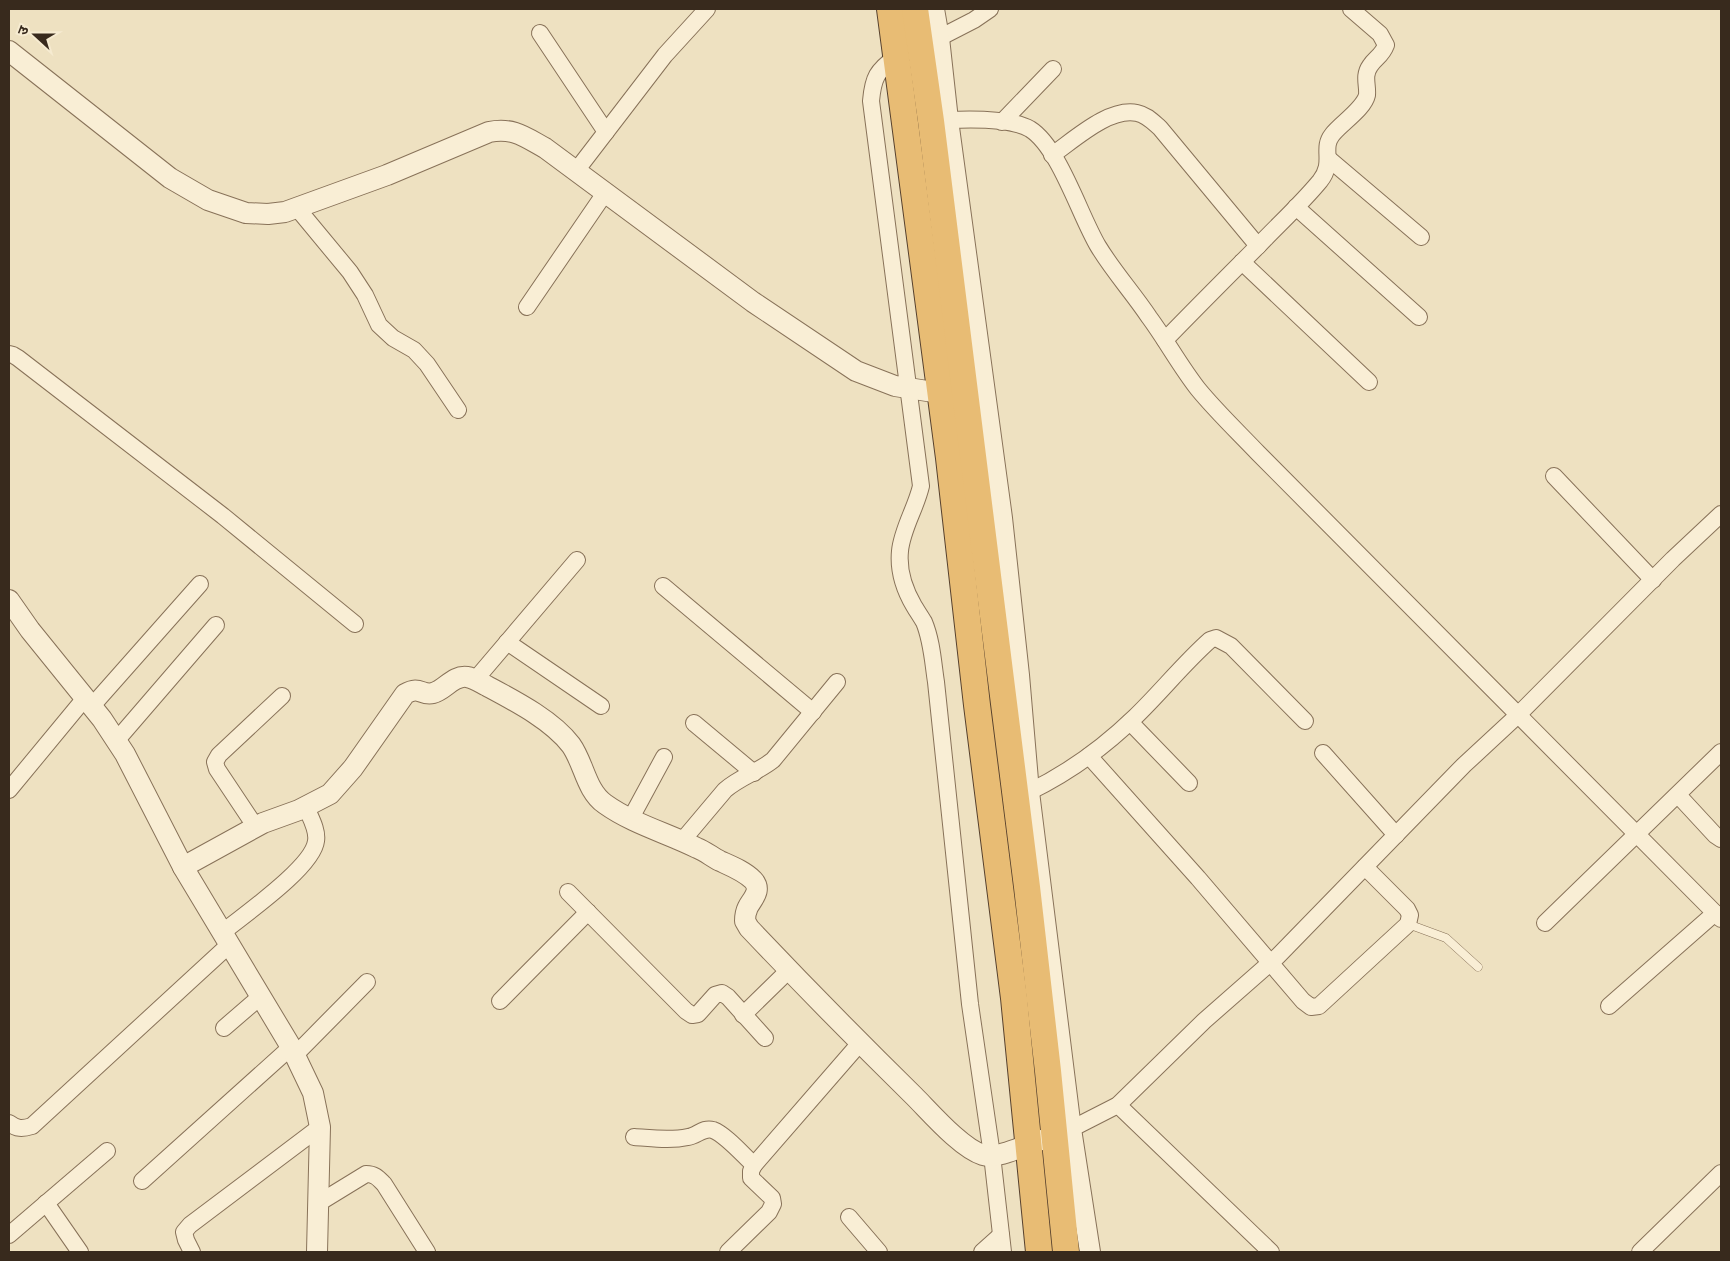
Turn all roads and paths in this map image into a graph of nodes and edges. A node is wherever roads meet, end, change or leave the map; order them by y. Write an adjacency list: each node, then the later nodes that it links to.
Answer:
1 (707, 9): 14 (street)
2 (890, 9): 10 (highway)
3 (915, 9): 92 (highway)
4 (934, 9): 8 (street)
5 (990, 9): 8 (street)
6 (1352, 9): 16 (street)
7 (540, 33): 14 (street)
8 (940, 38): 12 (street)
9 (9, 51): 20 (street)
10 (896, 57): 29 (street); 30 (highway)
11 (1053, 69): 13 (street)
12 (948, 120): 13 (street); 60 (street)
13 (1002, 122): 15 (street)
14 (606, 132): 17 (street)
15 (1052, 155): 22 (street); 26 (street)
16 (1329, 159): 19 (street); 21 (street)
17 (576, 171): 18 (street); 20 (street)
18 (605, 193): 24 (street); 29 (street)
19 (1296, 207): 22 (street); 25 (street)
20 (297, 208): 31 (street)
21 (1421, 237)
22 (1258, 246): 23 (street)
23 (1242, 262): 26 (street); 28 (street)
24 (527, 307)
25 (1419, 317)
26 (1165, 340): 48 (street)
27 (9, 354): 39 (street)
28 (1369, 382)
29 (908, 388): 30 (street); 96 (street)
30 (940, 393): 94 (highway)
31 (458, 410)
32 (1554, 476): 35 (street)
33 (1721, 514): 35 (street)
34 (577, 560): 41 (street)
35 (1653, 580): 48 (street)
36 (200, 584): 45 (street)
37 (663, 586): 47 (street)
38 (9, 600): 45 (street)
39 (354, 624)
40 (216, 625): 52 (street)
41 (508, 642): 42 (street); 46 (street)
42 (475, 680): 62 (street); 63 (street)
43 (837, 682): 47 (street)
44 (282, 696): 64 (street)
45 (88, 702): 52 (street); 59 (street)
46 (601, 706)
47 (813, 712): 57 (street)
48 (1518, 715): 65 (street); 66 (street)
49 (1305, 721): 50 (street)
50 (1130, 722): 55 (street); 58 (street)
51 (694, 723): 57 (street)
52 (116, 741): 69 (street)
53 (1721, 752): 61 (street)
54 (1323, 753): 65 (street)
55 (1089, 756): 60 (street); 77 (street)
56 (664, 757): 63 (street)
57 (754, 773): 68 (street)
58 (1189, 783)
59 (9, 790)
60 (1029, 792): 92 (street)
61 (1678, 795): 66 (street); 67 (street)
62 (306, 807): 64 (street); 76 (street)
63 (631, 818): 68 (street)
64 (255, 826): 69 (street)
65 (1396, 835): 70 (street)
66 (1637, 835): 73 (street); 74 (street)
67 (1721, 839)
68 (682, 841): 79 (street)
69 (183, 867): 76 (street)
70 (1365, 867): 75 (street); 77 (street)
71 (568, 892): 72 (street)
72 (588, 912): 82 (street); 84 (street)
73 (1718, 916): 83 (street)
74 (1544, 923)
75 (1408, 924): 77 (street); 78 (lane)
76 (226, 938): 81 (street); 90 (street)
77 (1271, 962): 89 (street)
78 (1478, 967)
79 (788, 970): 84 (street); 87 (street)
80 (367, 982): 88 (street)
81 (261, 996): 85 (street); 88 (street)
82 (500, 1001)
83 (1609, 1006)
84 (744, 1015): 86 (street)
85 (224, 1028)
86 (764, 1038)
87 (860, 1043): 96 (street); 97 (street)
88 (293, 1051): 91 (street); 99 (street)
89 (1118, 1105): 92 (street); 116 (street)
90 (9, 1123)
91 (320, 1127): 101 (street); 106 (street)
92 (1063, 1133): 94 (street); 114 (highway); 115 (street)
93 (634, 1137): 97 (street)
94 (1030, 1143): 96 (street); 113 (highway)
95 (107, 1151): 100 (street)
96 (992, 1155): 104 (street)
97 (754, 1165): 109 (street)
98 (1721, 1173): 117 (street)
99 (142, 1181)
100 (46, 1203): 103 (street); 105 (street)
101 (317, 1204): 107 (street); 108 (street)
102 (849, 1217): 110 (street)
103 (12, 1226)
104 (1001, 1235): 111 (street); 112 (street)
105 (80, 1252)
106 (192, 1252)
107 (317, 1252)
108 (427, 1252)
109 (728, 1252)
110 (879, 1252)
111 (982, 1252)
112 (1003, 1252)
113 (1039, 1252)
114 (1066, 1252)
115 (1090, 1252)
116 (1271, 1252)
117 (1640, 1252)

